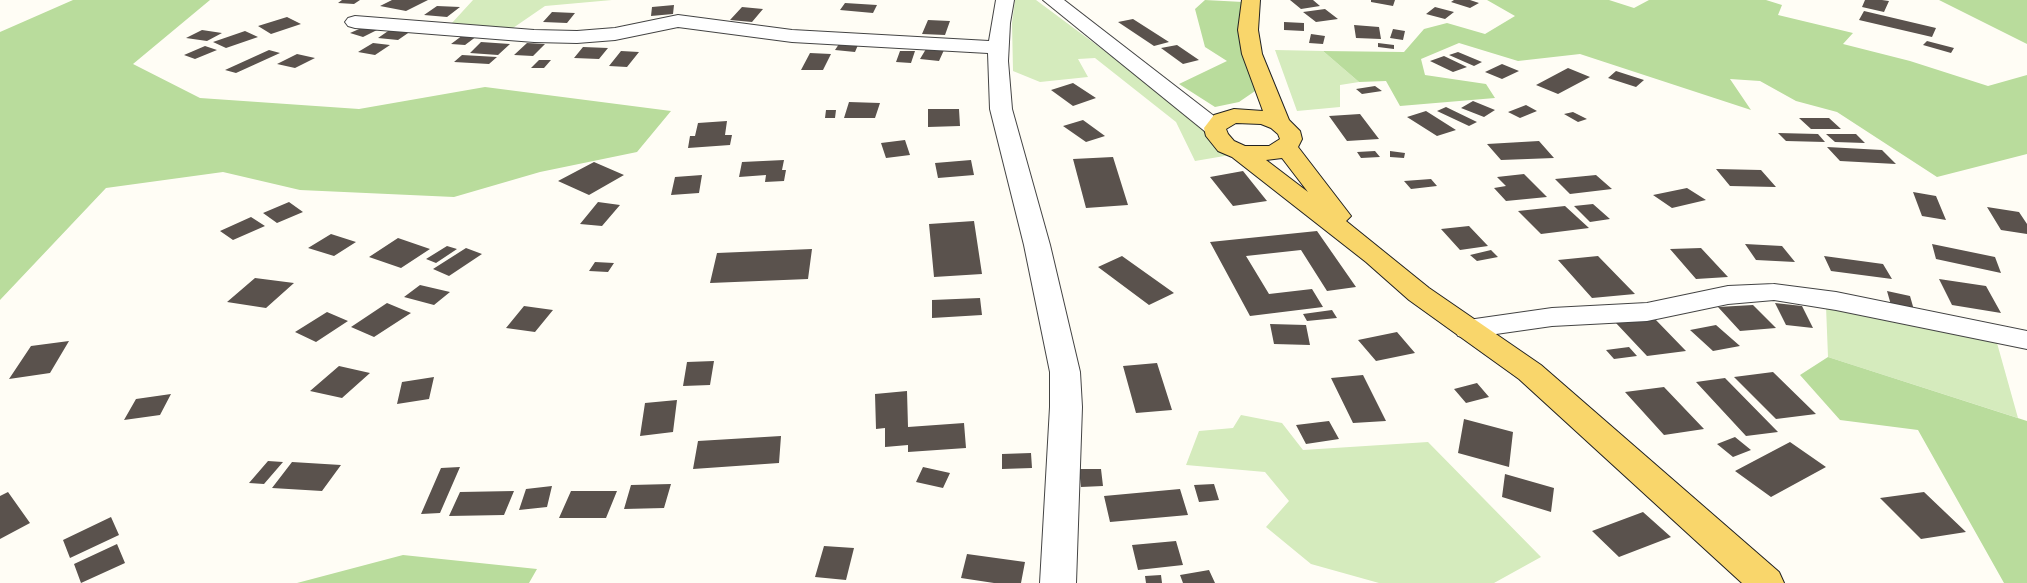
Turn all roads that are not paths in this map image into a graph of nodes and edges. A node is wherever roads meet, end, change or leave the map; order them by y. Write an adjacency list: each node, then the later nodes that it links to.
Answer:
1 (1005, 0): 5 (street)
2 (1052, 0): 7 (street)
3 (1251, 0): 6 (main road)
4 (355, 22): 5 (street)
5 (999, 48): 13 (street)
6 (1279, 123): 7 (main road); 8 (main road)
7 (1215, 128): 9 (main road)
8 (1286, 147): 9 (main road); 10 (main road)
9 (1240, 152): 10 (main road)
10 (1358, 244): 11 (main road)
11 (1468, 329): 12 (street); 14 (main road)
12 (2027, 340)
13 (1058, 583)
14 (1766, 583)

